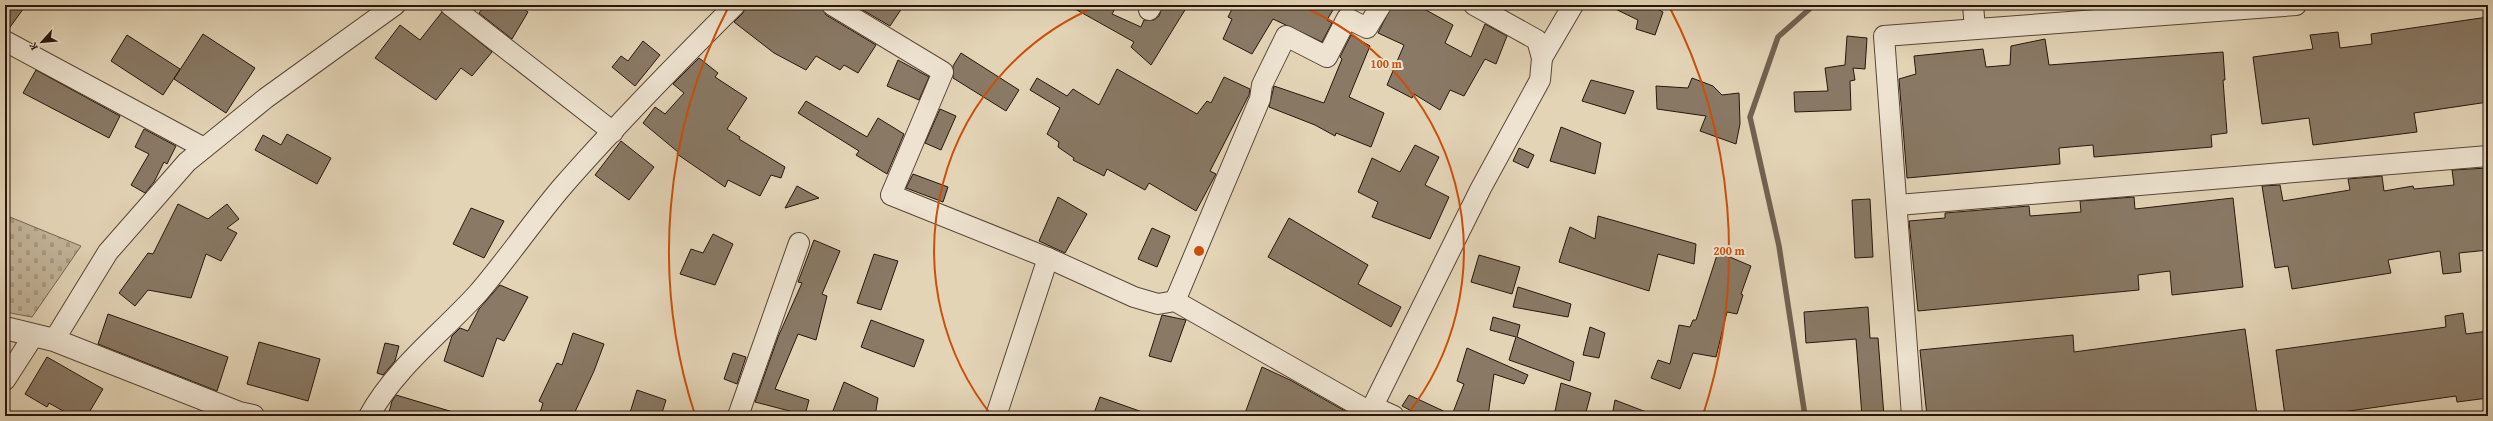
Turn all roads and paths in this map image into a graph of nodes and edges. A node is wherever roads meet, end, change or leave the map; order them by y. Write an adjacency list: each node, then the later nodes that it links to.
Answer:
1 (395, 5): 14 (street)
2 (450, 5): 13 (street)
3 (735, 5): 13 (street)
4 (832, 5): 18 (street)
5 (1380, 5): 19 (street)
6 (1474, 5): 12 (street)
7 (1572, 5): 12 (street)
8 (1973, 5): 10 (street)
9 (2296, 5): 10 (street)
10 (1975, 29): 16 (street)
11 (5, 41): 14 (street)
12 (1542, 58): 23 (street)
13 (613, 132): 25 (street)
14 (204, 148): 21 (street)
15 (2488, 156): 16 (street)
16 (1898, 205): 29 (street)
17 (799, 243): 26 (street)
18 (1048, 258): 19 (street); 27 (street)
19 (1175, 301): 23 (street)
20 (5, 328): 21 (street)
21 (44, 338): 22 (street); 24 (street)
22 (5, 380)
23 (1370, 412): 28 (street)
24 (253, 416)
25 (369, 416)
26 (738, 416)
27 (996, 416)
28 (1394, 416)
29 (1912, 416)

